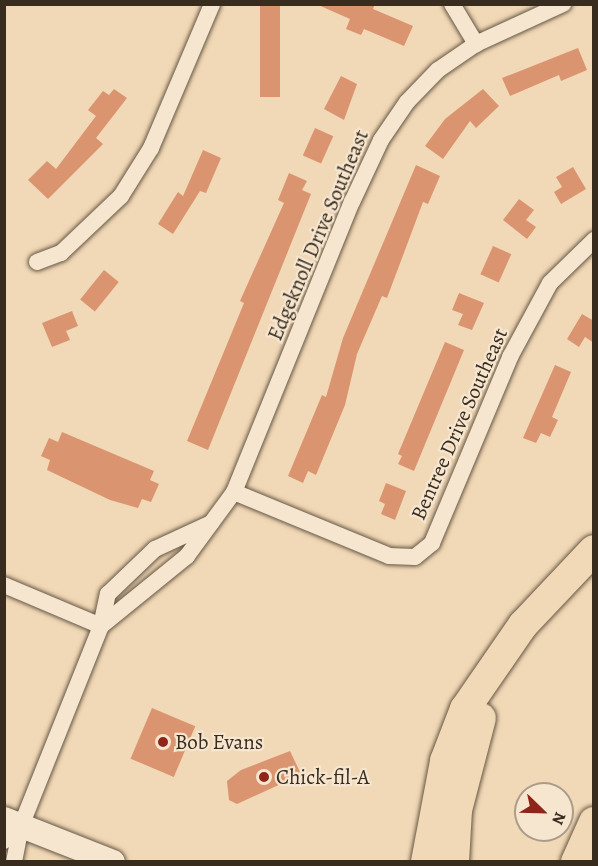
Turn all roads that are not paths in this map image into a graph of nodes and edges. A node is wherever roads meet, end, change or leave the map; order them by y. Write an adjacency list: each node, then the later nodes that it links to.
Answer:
1 (212, 4): 6 (street)
2 (452, 4): 4 (street)
3 (563, 4): 4 (street, Edgeknoll Drive Southeast)
4 (476, 44): 7 (street, Edgeknoll Drive Southeast)
5 (594, 240): 7 (street, Bentree Drive Southeast)
6 (37, 262)
7 (234, 492): 8 (street, Edgeknoll Drive Southeast)
8 (212, 523): 11 (street, Edgeknoll Drive Southeast); 11 (street, Edgeknoll Drive Southeast)
9 (594, 551): 16 (highway); 17 (highway)
10 (4, 585): 11 (street)
11 (101, 626): 13 (street, Edgeknoll Drive Southeast)
12 (594, 822): 18 (highway)
13 (10, 829): 14 (street, Edgeknoll Drive Southeast); 15 (main road)
14 (14, 861)
15 (113, 861)
16 (426, 861)
17 (454, 861)
18 (576, 861)

